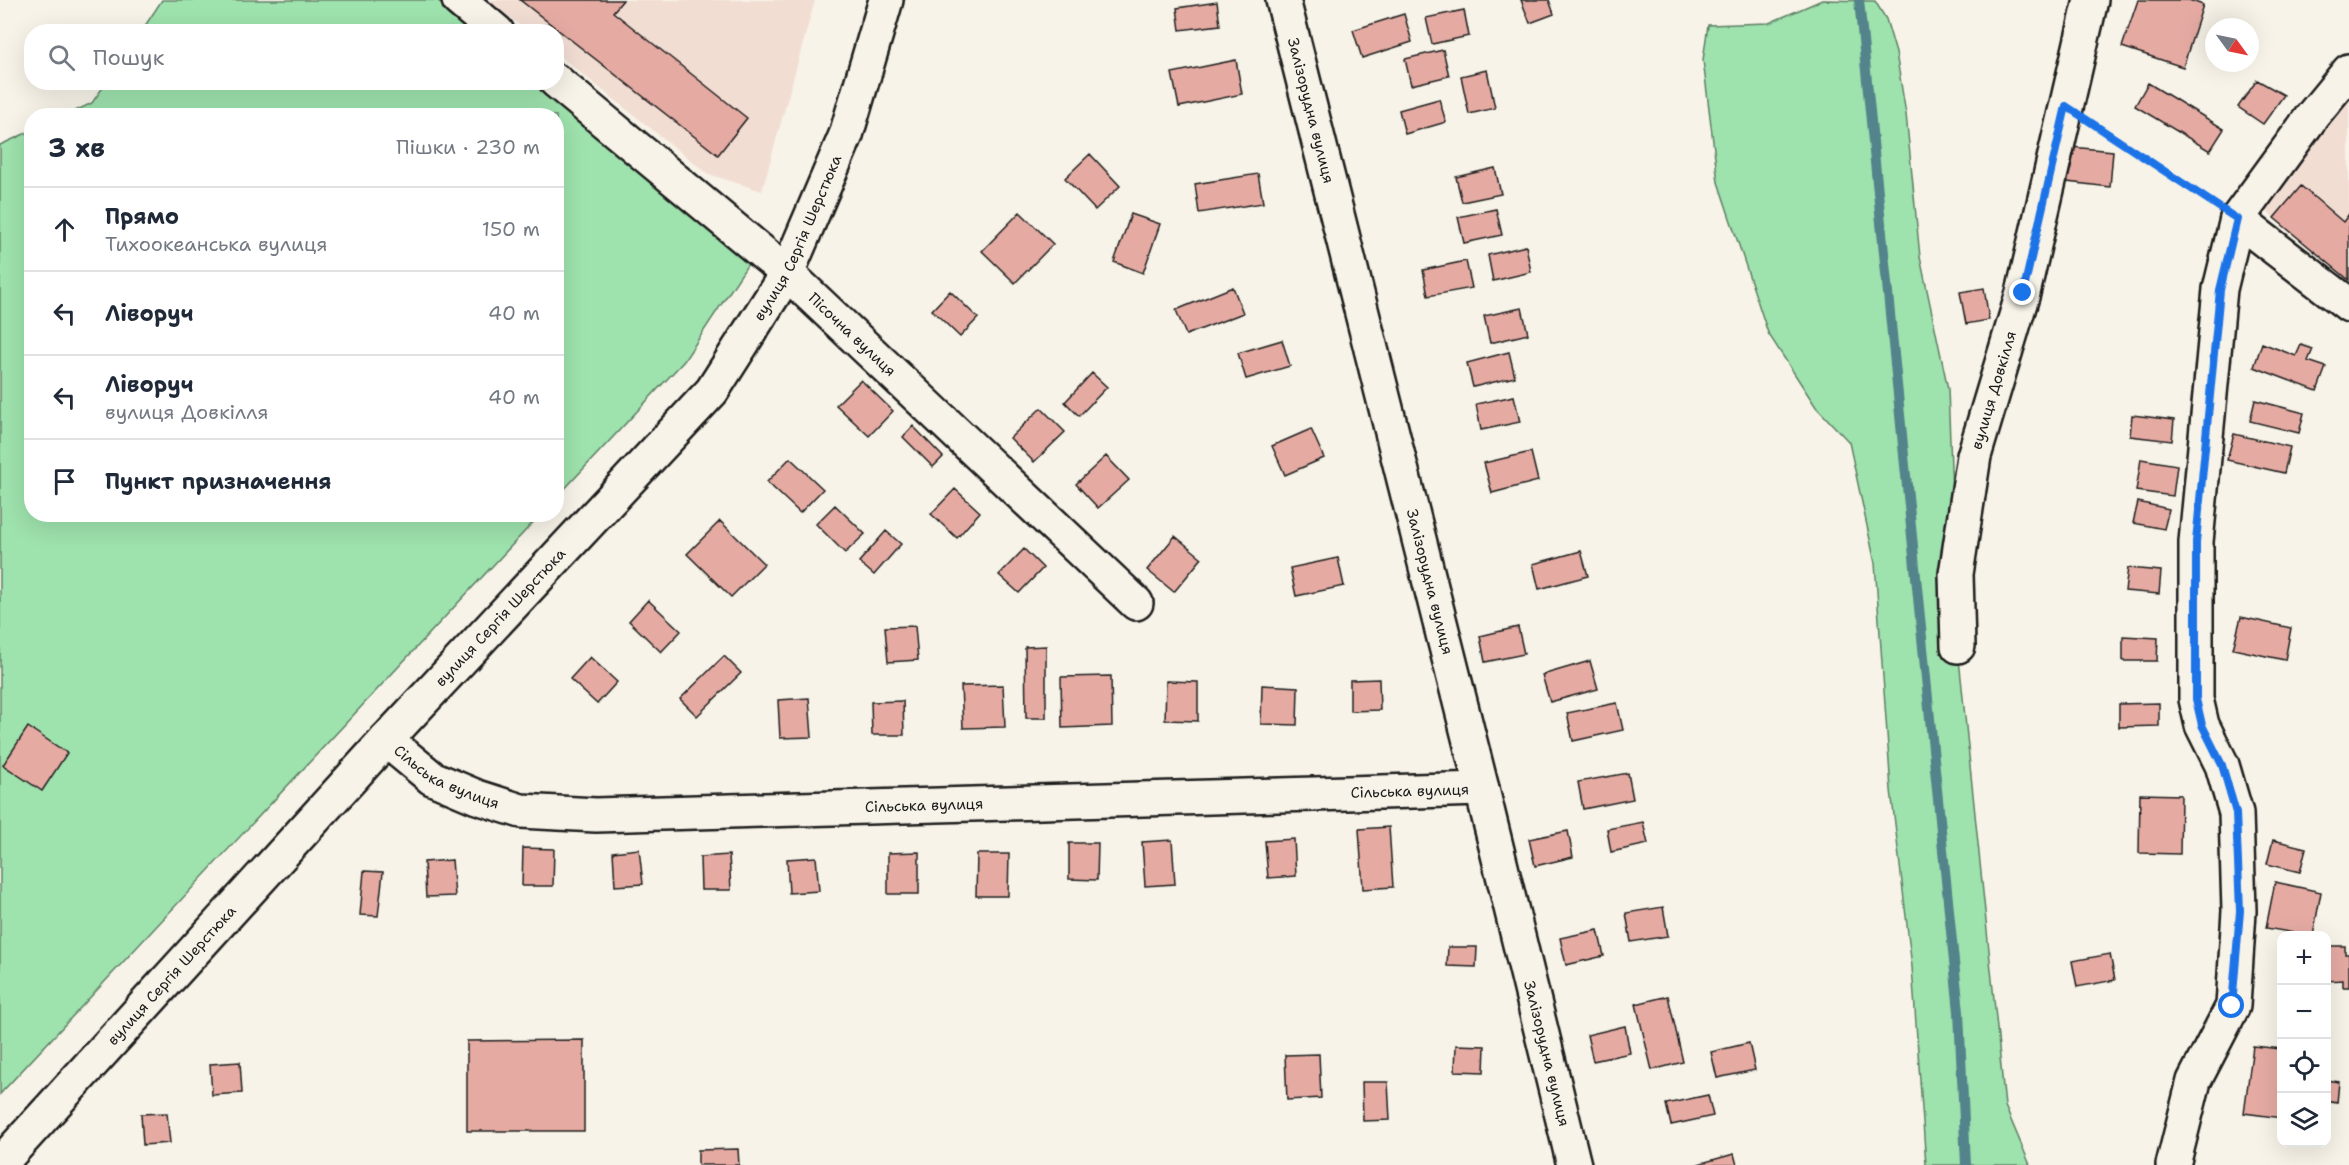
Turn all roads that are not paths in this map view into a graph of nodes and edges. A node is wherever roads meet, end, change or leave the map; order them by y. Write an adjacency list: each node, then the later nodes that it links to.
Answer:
1 (459, 0): 5 (street)
2 (886, 0): 9 (street, вулиця Сергія Шерстюка)
3 (1283, 0): 14 (street, Залізорудна вулиця)
4 (2091, 0): 12 (street, вулиця Довкілля)
5 (488, 24)
6 (2349, 70): 8 (street)
7 (564, 88): 9 (street, Пісочна вулиця)
8 (2237, 219): 10 (street); 17 (street)
9 (787, 273): 11 (street, Пісочна вулиця); 13 (street, вулиця Сергія Шерстюка)
10 (2349, 305)
11 (1136, 603)
12 (1958, 646)
13 (386, 740): 14 (street, Сільська вулиця); 15 (street, вулиця Сергія Шерстюка)
14 (1482, 789): 16 (street, Залізорудна вулиця)
15 (0, 1164)
16 (1574, 1165)
17 (2173, 1165)

